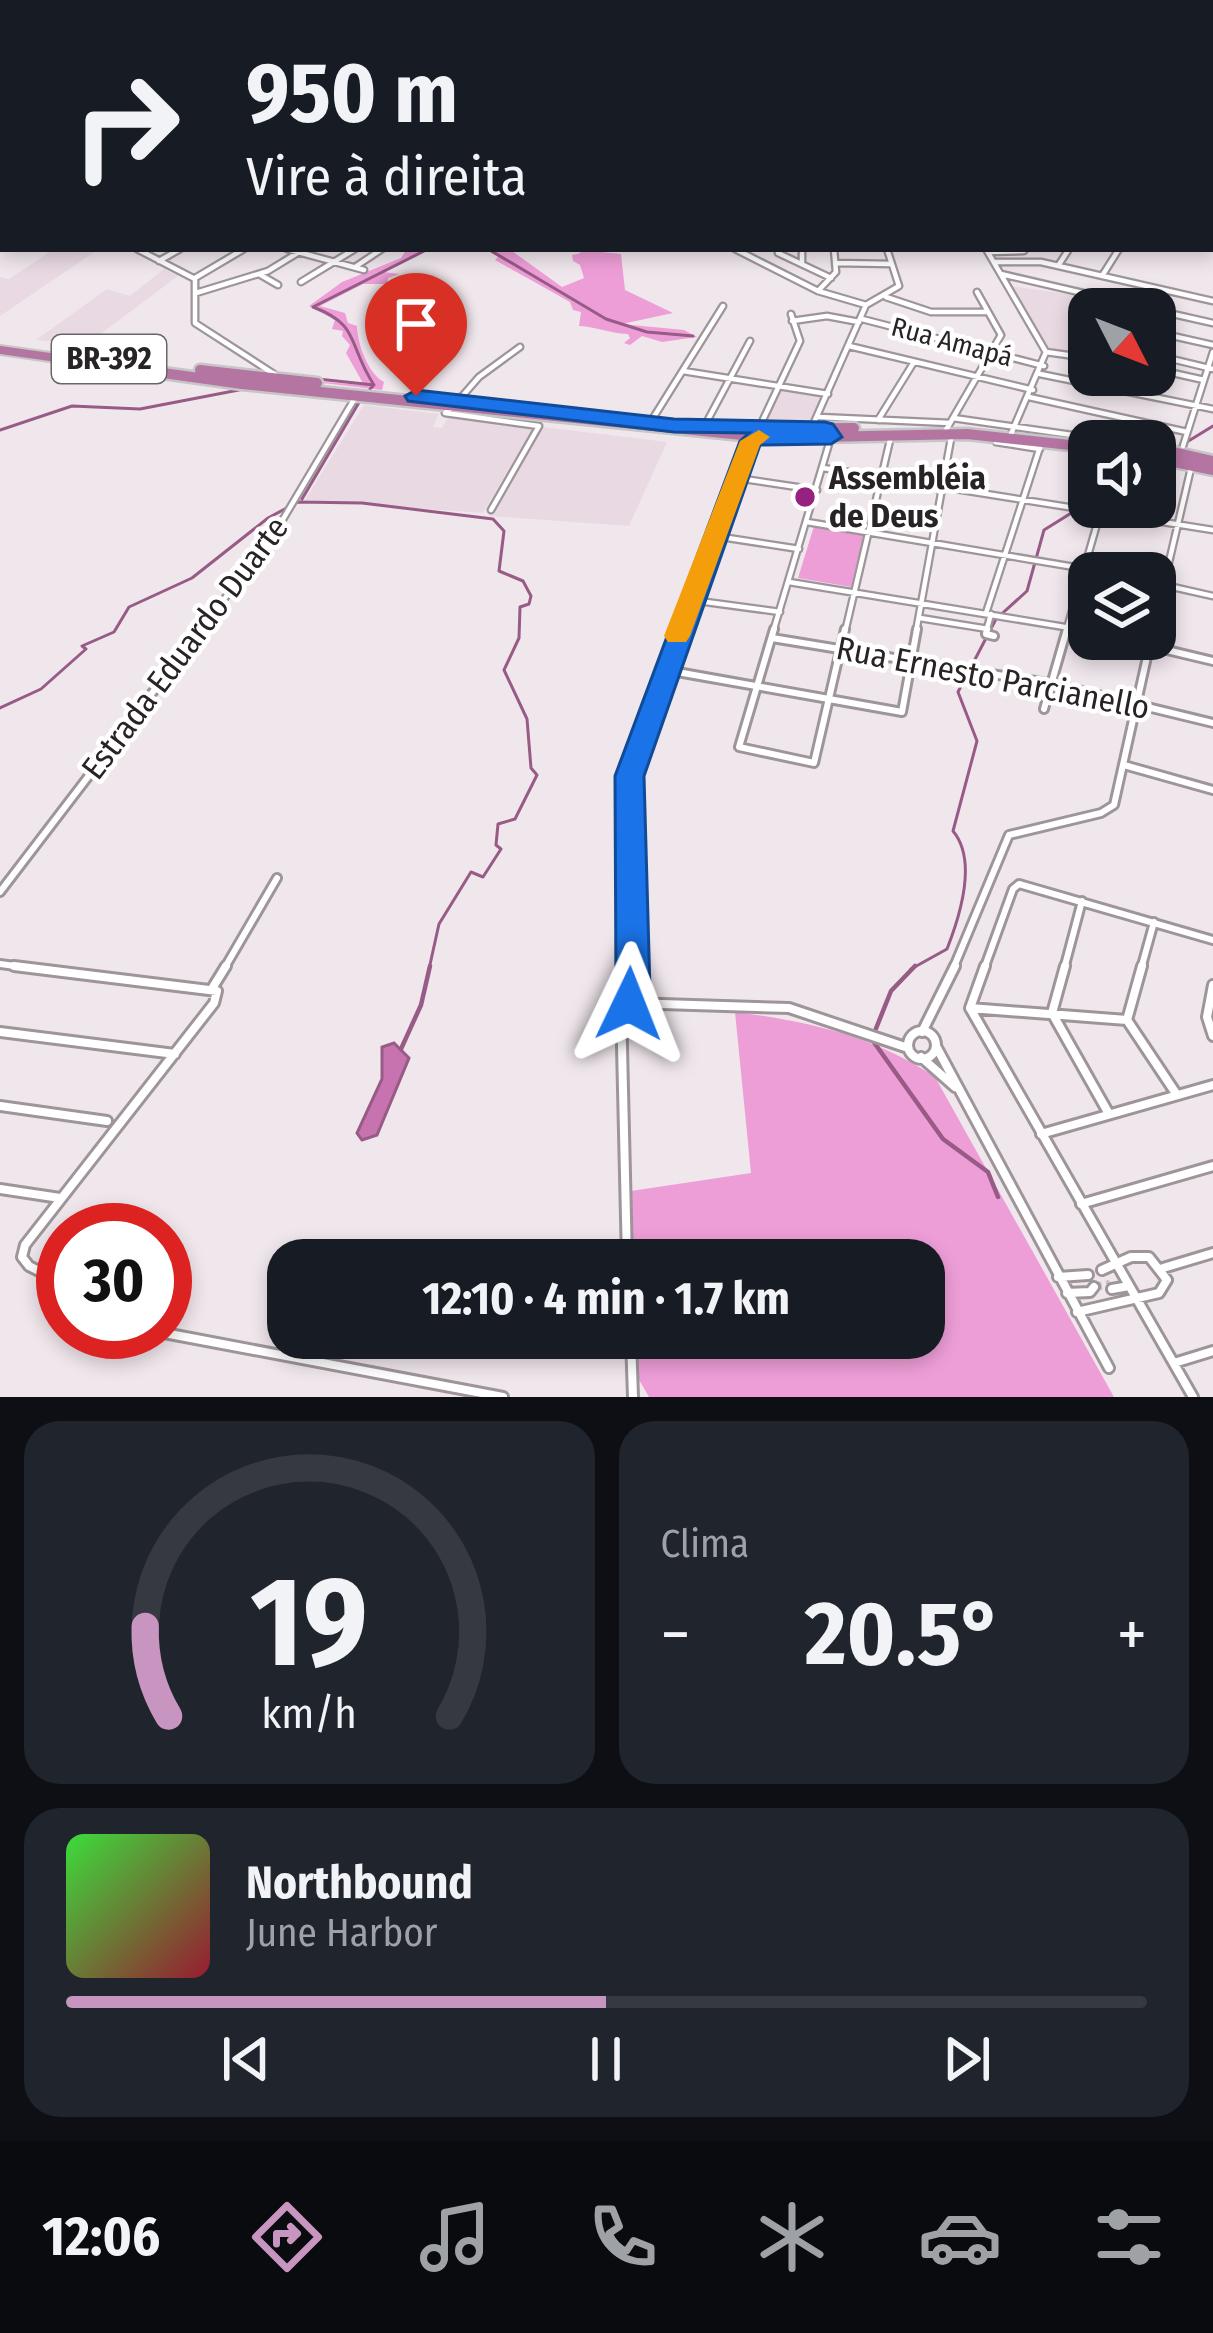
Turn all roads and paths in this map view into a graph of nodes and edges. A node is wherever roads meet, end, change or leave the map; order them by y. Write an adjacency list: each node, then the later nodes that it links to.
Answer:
1 (142, 252): 17 (street)
2 (175, 252): 17 (street)
3 (239, 252): 31 (street)
4 (298, 252): 27 (street)
5 (307, 252): 18 (street)
6 (350, 252): 18 (street)
7 (378, 252): 25 (street)
8 (741, 252): 35 (street)
9 (802, 252): 22 (street)
10 (834, 252): 19 (street)
11 (855, 252): 21 (street)
12 (888, 252): 23 (street)
13 (988, 252): 20 (street)
14 (1067, 252): 24 (street)
15 (1117, 252): 29 (street)
16 (778, 253): 22 (street)
17 (160, 261): 31 (street)
18 (332, 262): 25 (street); 32 (street)
19 (835, 262): 21 (street); 30 (street)
20 (994, 262): 24 (street); 28 (street)
21 (857, 263): 23 (street)
22 (802, 264): 30 (street)
23 (890, 264): 38 (street)
24 (1058, 266): 29 (street)
25 (354, 268): 26 (street)
26 (364, 270)
27 (260, 274): 33 (street); 36 (street)
28 (1001, 274): 34 (street); 53 (street)
29 (1102, 276): 39 (street)
30 (831, 278): 35 (street)
31 (195, 279): 36 (street)
32 (301, 282)
33 (278, 285)
34 (1068, 290)
35 (818, 291): 40 (street)
36 (196, 292): 60 (street)
37 (977, 292): 42 (street)
38 (884, 297): 40 (street); 42 (street)
39 (1213, 301)
40 (866, 305): 44 (street)
41 (722, 306): 59 (street)
42 (988, 312): 52 (street)
43 (1176, 314): 45 (street)
44 (860, 320): 48 (street); 52 (street, Rua Amapá); 67 (street, Rua Amapá)
45 (1213, 323)
46 (1176, 338): 51 (street)
47 (750, 341): 64 (street)
48 (849, 346): 56 (street); 69 (street)
49 (520, 347): 71 (street)
50 (0, 349): 60 (highway, BR-392); 60 (highway, BR-392)
51 (1213, 349): 58 (street)
52 (990, 352): 57 (street, Rua Amapá); 63 (street)
53 (1046, 352): 54 (street); 57 (street)
54 (1068, 355)
55 (1176, 361): 58 (street)
56 (914, 362): 63 (street); 75 (street)
57 (1044, 366): 61 (street)
58 (1210, 368): 65 (street)
59 (683, 371): 64 (street); 76 (street)
60 (249, 372): 66 (highway, BR-392); 66 (highway, BR-392)
61 (1040, 374): 70 (street); 72 (street, Rua Amapá)
62 (1176, 374): 65 (street)
63 (977, 377): 70 (street); 78 (street)
64 (731, 379): 67 (street); 77 (street)
65 (1204, 380): 72 (street)
66 (300, 385): 68 (highway, BR-392); 71 (highway, BR-392)
67 (778, 386): 69 (street); 81 (street)
68 (357, 394): 73 (highway, BR-392); 137 (street, Estrada Eduardo Duarte)
69 (829, 394): 82 (street)
70 (1031, 394): 79 (street); 80 (street)
71 (460, 403): 73 (highway, BR-392); 76 (highway, BR-392); 81 (highway, BR-392)
72 (1196, 405): 74 (street, Rua Amapá); 80 (street)
73 (445, 409): 97 (street)
74 (1213, 409)
75 (878, 420): 78 (street); 82 (street)
76 (650, 423): 77 (highway, BR-392)
77 (704, 427): 81 (highway, BR-392)
78 (950, 429): 79 (highway, BR-392); 82 (highway, BR-392); 83 (highway, BR-392); 86 (highway, BR-392); 93 (street)
79 (1012, 432): 84 (street); 85 (highway, BR-392)
80 (1187, 432): 88 (street)
81 (755, 433): 82 (highway, BR-392); 92 (street)
82 (823, 433): 83 (highway, BR-392); 89 (street)
83 (891, 435): 91 (street)
84 (1068, 436)
85 (1068, 441)
86 (1041, 445): 87 (highway, BR-392); 95 (street)
87 (1068, 445)
88 (1185, 457): 90 (highway); 99 (street)
89 (823, 469): 91 (street); 94 (street)
90 (1213, 470)
91 (882, 477): 93 (street); 101 (street)
92 (736, 478): 94 (street); 102 (street)
93 (944, 486): 95 (street); 103 (street)
94 (817, 490): 98 (street)
95 (1024, 498): 96 (street); 106 (street)
96 (1068, 505)
97 (491, 510)
98 (807, 522): 101 (street); 104 (street)
99 (1177, 523): 100 (street); 105 (street)
100 (1213, 530)
101 (869, 532): 103 (street); 110 (street)
102 (715, 536): 104 (street); 112 (street)
103 (933, 542): 106 (street); 113 (street)
104 (799, 549): 108 (street)
105 (1168, 552)
106 (1006, 554): 107 (street); 115 (street)
107 (1068, 564)
108 (789, 582): 110 (street); 114 (street)
109 (1176, 588): 111 (street)
110 (854, 591): 113 (street); 122 (street)
111 (1213, 596)
112 (691, 600): 114 (street); 127 (street)
113 (923, 602): 115 (street); 116 (street)
114 (780, 612): 121 (street)
115 (988, 613): 117 (street); 118 (street)
116 (920, 618): 118 (street); 124 (street)
117 (1068, 626)
118 (988, 628): 120 (street)
119 (1068, 630): 128 (street)
120 (994, 636)
121 (772, 638): 122 (street, Rua Ernesto Parcianello); 129 (street)
122 (841, 649): 124 (street, Rua Ernesto Parcianello); 130 (street)
123 (1176, 650): 126 (street)
124 (913, 659): 128 (street, Rua Ernesto Parcianello); 130 (street)
125 (1146, 660): 131 (street)
126 (1213, 661)
127 (666, 670): 129 (street); 144 (street)
128 (1053, 683): 131 (street, Rua Ernesto Parcianello); 132 (street)
129 (757, 687): 130 (street); 130 (street)
130 (829, 700)
131 (1137, 704): 133 (street, Rua Ernesto Parcianello); 134 (street)
132 (1044, 709)
133 (1213, 723)
134 (1123, 764): 135 (street); 147 (street)
135 (1213, 790)
136 (277, 878): 143 (street)
137 (0, 892)
138 (1082, 901): 139 (street); 145 (street); 146 (street)
139 (1154, 922): 140 (street); 148 (street)
140 (1213, 940)
141 (0, 964): 143 (street)
142 (1213, 985): 152 (street)
143 (213, 987): 155 (street)
144 (625, 1004): 151 (street); 170 (street)
145 (970, 1008): 146 (street); 163 (street)
146 (1052, 1013): 148 (street); 161 (street)
147 (934, 1015): 150 (street); 153 (street)
148 (1127, 1020): 159 (street)
149 (0, 1032): 155 (street)
150 (917, 1033): 151 (street); 153 (street); 154 (street)
151 (883, 1036): 154 (street)
152 (1213, 1036)
153 (936, 1043): 156 (street); 158 (street)
154 (908, 1048): 156 (street)
155 (175, 1054): 166 (street)
156 (921, 1058): 158 (street)
157 (1213, 1085): 159 (street)
158 (958, 1090): 177 (street)
159 (1177, 1096): 161 (street)
160 (0, 1106): 162 (street)
161 (1109, 1114): 163 (street)
162 (107, 1121)
163 (1042, 1133): 168 (street)
164 (1213, 1166): 168 (street)
165 (0, 1189): 166 (street)
166 (61, 1198): 167 (street)
167 (57, 1203)
168 (1081, 1204): 172 (street)
169 (36, 1231): 174 (street)
170 (627, 1239)
171 (1213, 1253): 173 (street)
172 (1115, 1262): 173 (street); 175 (street); 178 (street)
173 (1163, 1268): 182 (street)
174 (36, 1270)
175 (1102, 1270)
176 (1088, 1275): 177 (street)
177 (1058, 1277): 181 (street)
178 (1127, 1284): 179 (street); 182 (street)
179 (1111, 1287)
180 (1094, 1290): 181 (street)
181 (1067, 1293): 183 (street)
182 (1136, 1298): 183 (street); 187 (street)
183 (1077, 1312): 188 (street)
184 (192, 1338): 189 (street)
185 (1213, 1351): 187 (street)
186 (632, 1359): 190 (street)
187 (1174, 1363): 191 (street)
188 (1109, 1368)
189 (503, 1397)
190 (633, 1397)
191 (1193, 1397)

